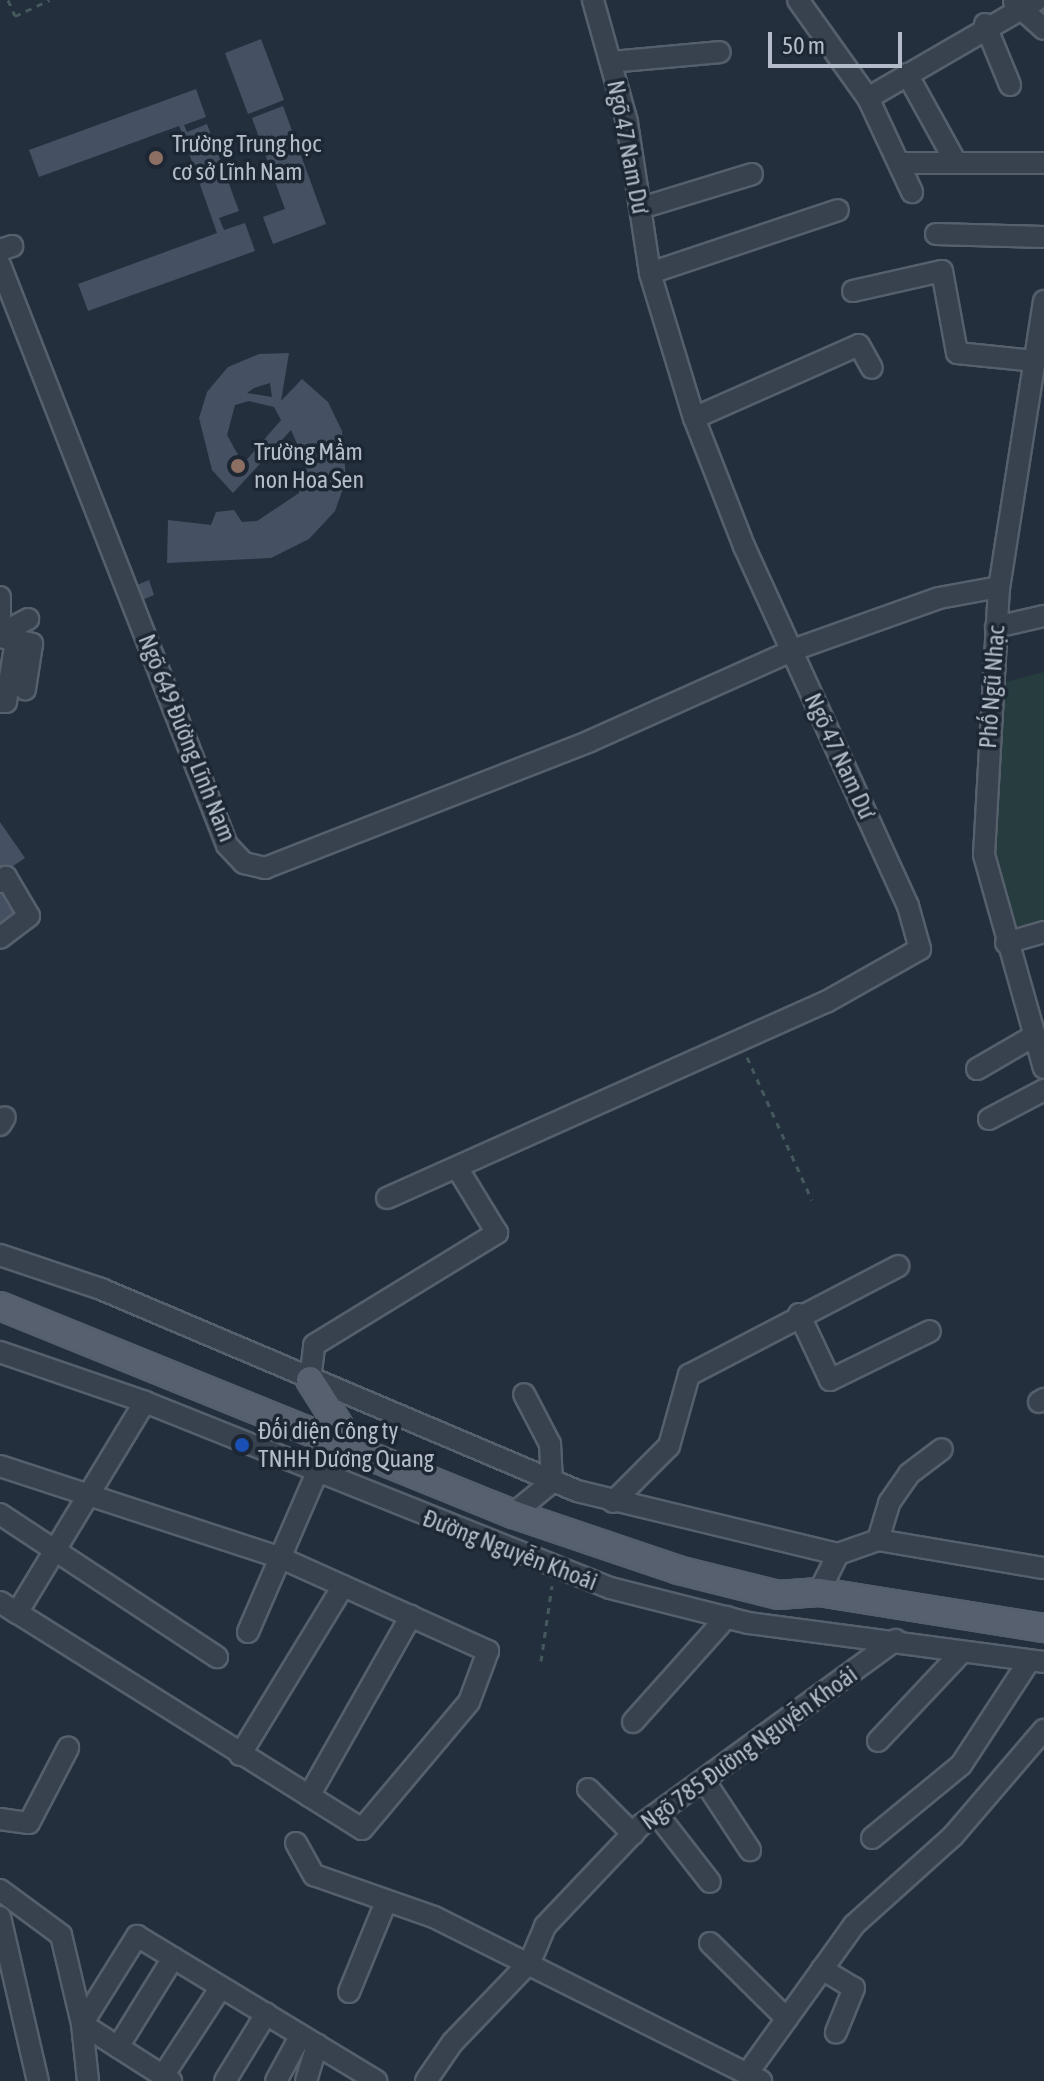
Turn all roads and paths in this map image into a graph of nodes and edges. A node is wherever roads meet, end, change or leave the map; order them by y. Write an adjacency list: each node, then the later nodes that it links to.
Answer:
1 (8, 0): 2 (path)
2 (49, 0)
3 (593, 0): 9 (street, Ngõ 47 Nam Dư)
4 (798, 0): 12 (street)
5 (1024, 3): 6 (street); 7 (street)
6 (985, 24): 10 (street); 11 (street)
7 (1044, 29)
8 (720, 52): 9 (street)
9 (611, 62): 18 (street, Ngõ 47 Nam Dư)
10 (907, 74): 12 (street); 13 (street)
11 (1010, 85)
12 (868, 98): 14 (street)
13 (955, 161): 14 (street); 15 (street)
14 (901, 163): 17 (street)
15 (1044, 163)
16 (752, 174): 18 (street)
17 (912, 192)
18 (641, 208): 23 (street, Ngõ 47 Nam Dư)
19 (838, 210): 23 (street)
20 (936, 234): 21 (street)
21 (1044, 237)
22 (0, 265): 35 (street, Ngõ 649 Đường Lĩnh Nam)
23 (650, 273): 28 (street, Ngõ 47 Nam Dư)
24 (853, 291): 26 (street)
25 (1044, 301): 26 (street, Phố Ngũ Nhạc)
26 (1034, 361): 29 (street, Phố Ngũ Nhạc)
27 (872, 368): 28 (street)
28 (694, 418): 35 (street, Ngõ 47 Nam Dư)
29 (999, 587): 33 (street, Phố Ngũ Nhạc); 35 (street, Ngõ 649 Đường Lĩnh Nam)
30 (0, 597): 34 (street)
31 (1044, 616): 33 (street)
32 (28, 619): 34 (street)
33 (996, 627): 41 (street, Phố Ngũ Nhạc)
34 (4, 634): 36 (street); 37 (street)
35 (793, 650): 43 (street, Ngõ 47 Nam Dư)
36 (25, 689)
37 (0, 702)
38 (0, 882): 40 (street)
39 (1044, 932): 41 (street)
40 (0, 938)
41 (1006, 943): 42 (street, Phố Ngũ Nhạc)
42 (1032, 1037): 44 (street, Phố Ngũ Nhạc); 45 (street)
43 (739, 1039): 48 (street, Ngõ 47 Nam Dư); 50 (path)
44 (1044, 1068)
45 (977, 1069)
46 (1044, 1090): 47 (street)
47 (989, 1119)
48 (458, 1169): 49 (street, Ngõ 47 Nam Dư); 57 (street)
49 (387, 1198)
50 (812, 1200)
51 (0, 1255): 57 (street)
52 (898, 1266): 54 (street)
53 (0, 1306): 60 (main road, Đường Nguyễn Khoái)
54 (799, 1314): 55 (street); 66 (street)
55 (930, 1331)
56 (0, 1352): 59 (street, Đường Nguyễn Khoái)
57 (310, 1380): 60 (main road); 64 (street)
58 (524, 1394): 64 (street)
59 (145, 1402): 63 (street, Đường Nguyễn Khoái); 65 (street)
60 (354, 1449): 68 (main road, Đường Nguyễn Khoái)
61 (942, 1449): 69 (street)
62 (0, 1466): 65 (street)
63 (316, 1475): 72 (street); 74 (street, Đường Nguyễn Khoái)
64 (552, 1482): 66 (street); 68 (street)
65 (85, 1499): 70 (street); 72 (street)
66 (613, 1502): 71 (street)
67 (0, 1514): 70 (street)
68 (513, 1514): 76 (main road, Đường Nguyễn Khoái)
69 (878, 1540): 71 (street); 73 (street)
70 (54, 1551): 77 (street); 84 (street)
71 (838, 1554): 76 (street)
72 (281, 1558): 75 (street); 81 (street)
73 (1044, 1568)
74 (557, 1570): 79 (street, Đường Nguyễn Khoái); 85 (path)
75 (343, 1586): 78 (street); 91 (street)
76 (819, 1592): 80 (main road, Đường Nguyễn Khoái)
77 (9, 1608): 91 (street)
78 (411, 1616): 94 (street); 94 (street)
79 (727, 1617): 82 (street, Đường Nguyễn Khoái); 87 (street)
80 (1044, 1628)
81 (248, 1632)
82 (896, 1640): 83 (street, Đường Nguyễn Khoái); 92 (street, Ngõ 785 Đường Nguyễn Khoái)
83 (960, 1654): 86 (street, Đường Nguyễn Khoái); 89 (street)
84 (217, 1657)
85 (541, 1661)
86 (1037, 1661): 98 (street)
87 (633, 1722)
88 (1044, 1730): 108 (street)
89 (878, 1741)
90 (68, 1748): 96 (street)
91 (240, 1755): 94 (street)
92 (704, 1780): 95 (street, Ngõ 785 Đường Nguyễn Khoái); 100 (street)
93 (588, 1789): 97 (street)
94 (309, 1796)
95 (657, 1814): 97 (street, Ngõ 785 Đường Nguyễn Khoái); 101 (street)
96 (0, 1819)
97 (633, 1834): 107 (street, Ngõ 785 Đường Nguyễn Khoái)
98 (872, 1838)
99 (296, 1843): 103 (street)
100 (750, 1850)
101 (710, 1882)
102 (0, 1890): 113 (street)
103 (386, 1902): 107 (street); 110 (street)
104 (0, 1917): 119 (street)
105 (710, 1943): 112 (street)
106 (173, 1958): 109 (street); 113 (street); 116 (street)
107 (530, 1962): 118 (street); 125 (street, Ngõ 785 Đường Nguyễn Khoái)
108 (822, 1969): 112 (street); 114 (street)
109 (221, 1987): 111 (street); 117 (street)
110 (349, 1992)
111 (266, 2014): 115 (street); 121 (street)
112 (787, 2019): 118 (street)
113 (82, 2024): 116 (street); 120 (street)
114 (836, 2032)
115 (309, 2040): 122 (street); 123 (street); 124 (street)
116 (118, 2047): 117 (street)
117 (167, 2078)
118 (754, 2078)
119 (38, 2081)
120 (88, 2081)
121 (225, 2081)
122 (276, 2081)
123 (306, 2081)
124 (376, 2081)
125 (426, 2081)

